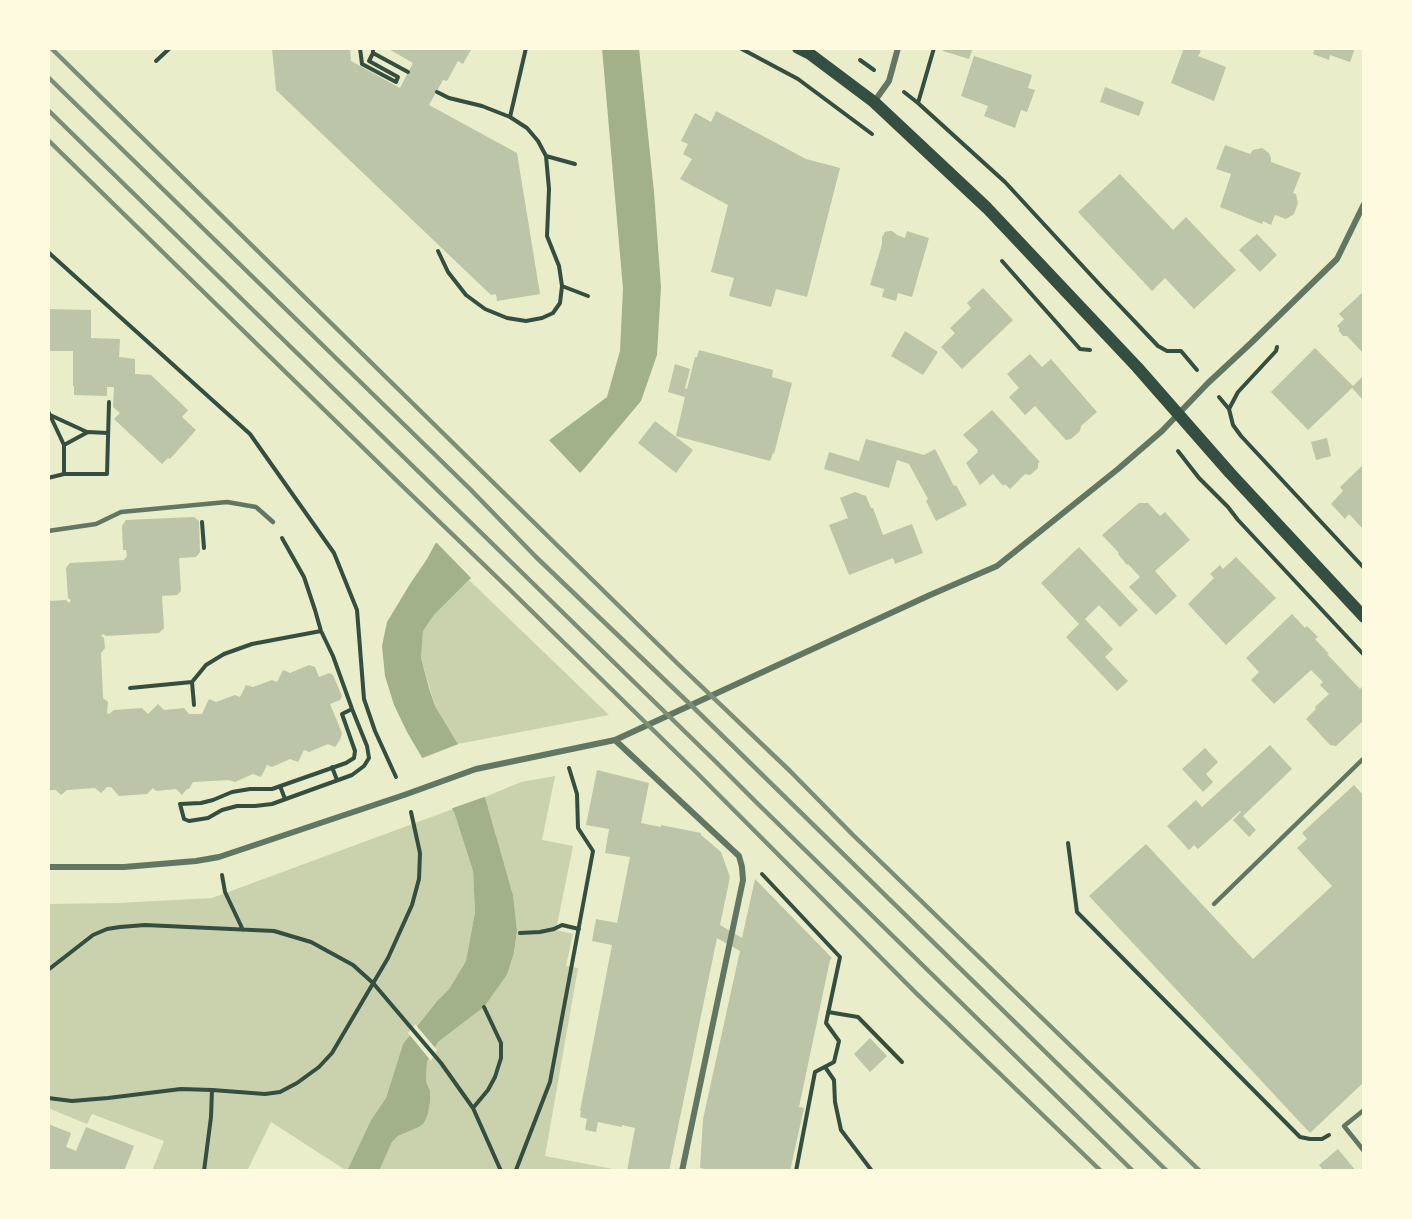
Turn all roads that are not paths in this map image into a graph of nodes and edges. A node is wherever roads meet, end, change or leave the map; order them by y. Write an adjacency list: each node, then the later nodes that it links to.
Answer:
1 (798, 48): 3 (main road)
2 (898, 48): 3 (street)
3 (874, 102): 5 (main road)
4 (1364, 204): 5 (street)
5 (1179, 414): 8 (main road); 9 (street)
6 (273, 522): 7 (lane)
7 (48, 531)
8 (1364, 617)
9 (615, 740): 11 (street); 15 (street)
10 (1364, 758): 12 (lane)
11 (48, 867)
12 (1214, 904)
13 (1364, 1110): 14 (lane)
14 (1364, 1151)
15 (682, 1171)

